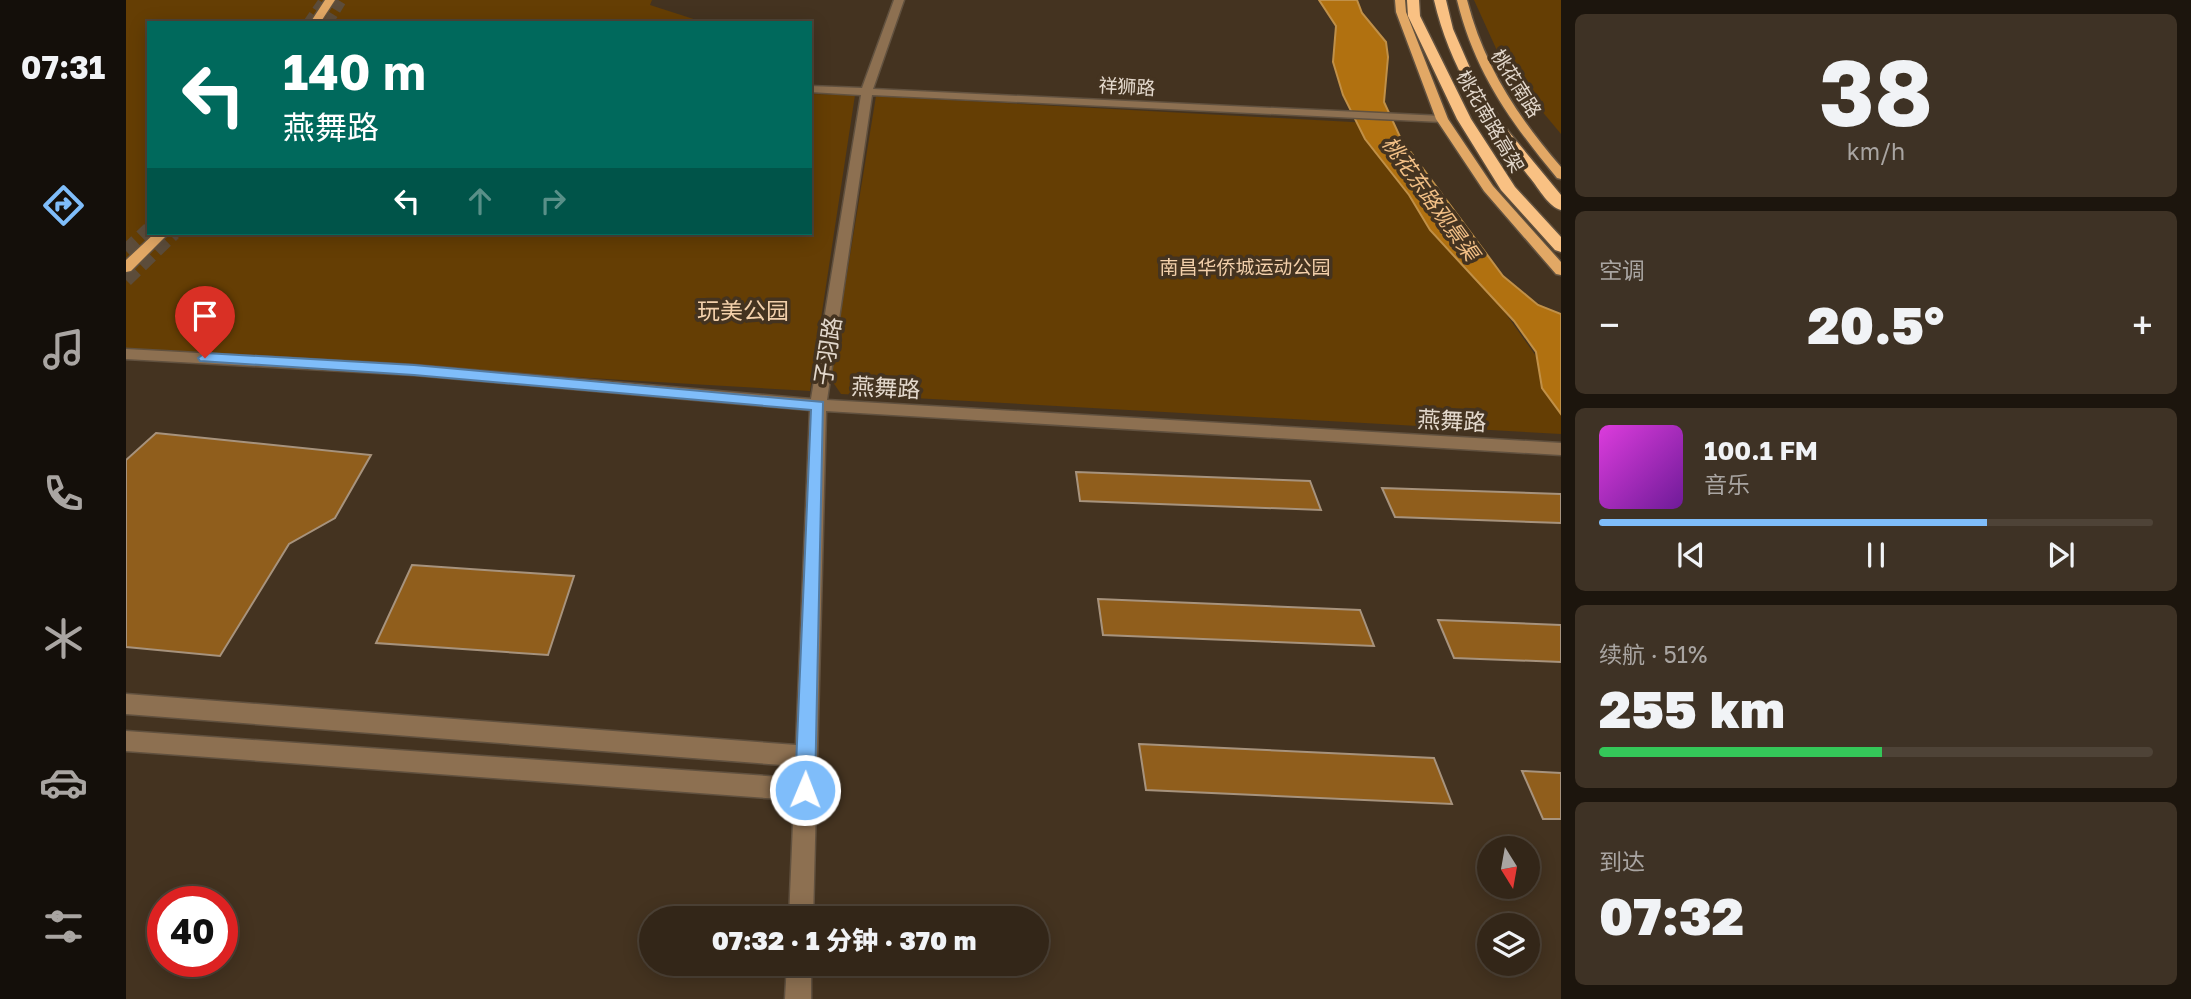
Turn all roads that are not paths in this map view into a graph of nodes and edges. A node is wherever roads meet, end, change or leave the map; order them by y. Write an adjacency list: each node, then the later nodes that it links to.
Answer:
1 (330, 0): 7 (main road)
2 (898, 0): 9 (street, 子羽路)
3 (1400, 0): 10 (main road)
4 (1413, 0): 14 (highway, 桃花南路高架)
5 (1440, 0): 12 (highway, 桃花南路高架)
6 (1462, 0): 11 (main road, 桃花南路)
7 (315, 21)
8 (812, 89): 9 (street, 祥狮路)
9 (867, 90): 10 (street, 祥狮路); 18 (street, 子羽路)
10 (1442, 119): 16 (main road)
11 (1561, 175)
12 (1561, 205)
13 (160, 235): 15 (main road)
14 (1561, 247)
15 (126, 268)
16 (1561, 271)
17 (126, 354): 18 (street, 燕舞路)
18 (818, 405): 19 (street, 燕舞路); 22 (street, 子羽路)
19 (1561, 449)
20 (126, 704): 22 (street)
21 (126, 741): 23 (street)
22 (805, 756): 23 (street, 子羽路)
23 (805, 790): 24 (street, 子羽路)
24 (801, 906)
25 (799, 976): 26 (street)
26 (798, 999)

